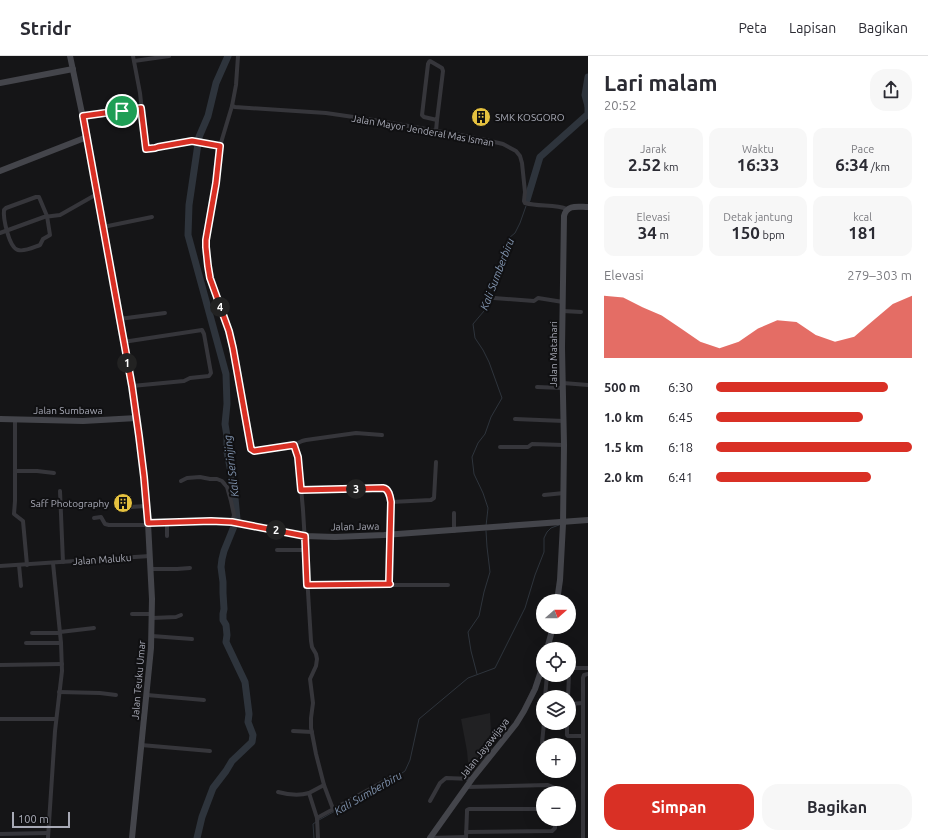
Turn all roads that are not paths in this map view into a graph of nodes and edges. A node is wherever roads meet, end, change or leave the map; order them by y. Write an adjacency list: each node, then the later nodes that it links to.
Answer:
1 (70, 56): 6 (street, Jalan Teuku Umar)
2 (134, 56): 5 (street)
3 (169, 56): 5 (street)
4 (238, 56): 8 (street)
5 (134, 61): 9 (street)
6 (73, 69): 7 (street); 10 (street, Jalan Teuku Umar)
7 (0, 83)
8 (232, 106): 12 (street, Jalan Mayor Jenderal Mas Isman); 14 (street)
9 (141, 108): 10 (street); 14 (street)
10 (83, 116): 13 (street, Jalan Teuku Umar)
11 (437, 120): 11 (street); 12 (street)
12 (436, 131): 18 (street, Jalan Mayor Jenderal Mas Isman)
13 (87, 137): 15 (street); 16 (street, Jalan Teuku Umar)
14 (218, 145): 41 (street)
15 (0, 171)
16 (97, 194): 19 (street); 21 (street, Jalan Teuku Umar)
17 (588, 207): 18 (street)
18 (567, 209): 25 (street, Jalan Matahari)
19 (46, 216): 22 (street); 22 (street); 22 (street)
20 (152, 217): 21 (street)
21 (103, 227): 29 (street, Jalan Teuku Umar)
22 (7, 230): 23 (street)
23 (0, 233)
24 (494, 298): 25 (street)
25 (563, 302): 26 (street, Jalan Matahari)
26 (563, 311): 27 (street); 33 (street, Jalan Matahari)
27 (581, 312)
28 (165, 313): 29 (street)
29 (119, 319): 30 (street, Jalan Teuku Umar)
30 (123, 342): 32 (street, Jalan Teuku Umar); 32 (street)
31 (588, 385): 33 (street)
32 (132, 386): 35 (street, Jalan Teuku Umar)
33 (563, 386): 34 (street); 39 (street, Jalan Matahari)
34 (537, 387)
35 (136, 418): 38 (street, Jalan Sumbawa); 54 (street, Jalan Teuku Umar)
36 (515, 419): 39 (street)
37 (0, 420): 38 (street, Jalan Sumbawa)
38 (15, 420): 45 (street)
39 (564, 420): 42 (street, Jalan Matahari)
40 (382, 435): 41 (street)
41 (294, 445): 48 (street)
42 (564, 445): 43 (street); 50 (street, Jalan Matahari)
43 (500, 447)
44 (436, 462): 52 (street)
45 (15, 471): 46 (street); 71 (street)
46 (54, 473)
47 (181, 481): 58 (street)
48 (301, 490): 52 (street); 65 (street)
49 (60, 492): 69 (street)
50 (564, 494): 51 (street); 61 (street, Jalan Matahari)
51 (544, 495)
52 (391, 502): 63 (street)
53 (129, 503): 54 (street)
54 (146, 506): 60 (street, Jalan Teuku Umar)
55 (454, 514): 62 (street)
56 (94, 518): 60 (street)
57 (588, 520): 61 (street, Jalan Jawa)
58 (233, 522): 59 (street, Jalan Jawa); 65 (street, Jalan Jawa)
59 (167, 523): 60 (street, Jalan Jawa); 64 (street)
60 (148, 524): 68 (street, Jalan Teuku Umar)
61 (563, 524): 62 (street, Jalan Jawa); 80 (street)
62 (454, 531): 63 (street, Jalan Jawa)
63 (390, 535): 65 (street, Jalan Jawa); 76 (street)
64 (168, 536)
65 (305, 536): 67 (street)
66 (277, 550): 67 (street)
67 (306, 550): 77 (street)
68 (150, 556): 69 (street, Jalan Maluku); 75 (street, Jalan Teuku Umar)
69 (63, 562): 70 (street, Jalan Maluku)
70 (53, 563): 71 (street, Jalan Maluku); 86 (street)
71 (27, 564): 72 (street, Jalan Maluku)
72 (19, 565): 73 (street, Jalan Maluku); 79 (street)
73 (0, 566)
74 (190, 568): 75 (street)
75 (150, 569): 82 (street, Jalan Teuku Umar)
76 (390, 584): 77 (street); 78 (street)
77 (307, 585): 107 (street)
78 (448, 585)
79 (21, 586)
80 (558, 594)
81 (132, 614): 82 (street)
82 (152, 616): 83 (street); 87 (street, Jalan Teuku Umar)
83 (181, 616)
84 (94, 628): 86 (street)
85 (32, 633): 86 (street)
86 (60, 633): 90 (street)
87 (152, 636): 88 (street); 99 (street, Jalan Teuku Umar)
88 (192, 639)
89 (26, 643): 90 (street)
90 (61, 643): 91 (street)
91 (62, 664): 92 (street); 97 (street)
92 (0, 665)
93 (576, 668): 94 (street)
94 (588, 668)
95 (588, 674): 101 (street)
96 (537, 682): 114 (street, Jalan Jayawijaya)
97 (59, 692): 98 (street); 104 (street)
98 (116, 695)
99 (147, 695): 100 (street); 109 (street, Jalan Teuku Umar)
100 (204, 700)
101 (583, 703): 102 (street); 108 (street)
102 (576, 704)
103 (0, 719): 104 (street)
104 (56, 719): 129 (street)
105 (567, 730): 108 (street)
106 (294, 731): 107 (street)
107 (312, 732): 115 (street)
108 (582, 736): 112 (street)
109 (142, 745): 110 (street); 130 (street, Jalan Teuku Umar)
110 (210, 751)
111 (588, 755): 112 (street)
112 (583, 756): 120 (street)
113 (392, 777): 123 (street)
114 (472, 779): 117 (street, Jalan Jayawijaya); 122 (street)
115 (324, 786): 119 (street); 123 (street)
116 (550, 786): 117 (street)
117 (466, 787): 132 (street, Jalan Jayawijaya)
118 (278, 792): 119 (street)
119 (309, 793): 125 (street)
120 (583, 794): 121 (street); 135 (street)
121 (588, 794)
122 (430, 801)
123 (333, 809): 125 (street)
124 (536, 809): 127 (street)
125 (317, 820): 131 (street)
126 (555, 826): 127 (street)
127 (466, 832): 134 (street)
128 (0, 834): 129 (street)
129 (48, 836)
130 (132, 838)
131 (318, 838)
132 (430, 838): 133 (street)
133 (443, 838): 134 (street)
134 (466, 838)
135 (583, 838)

